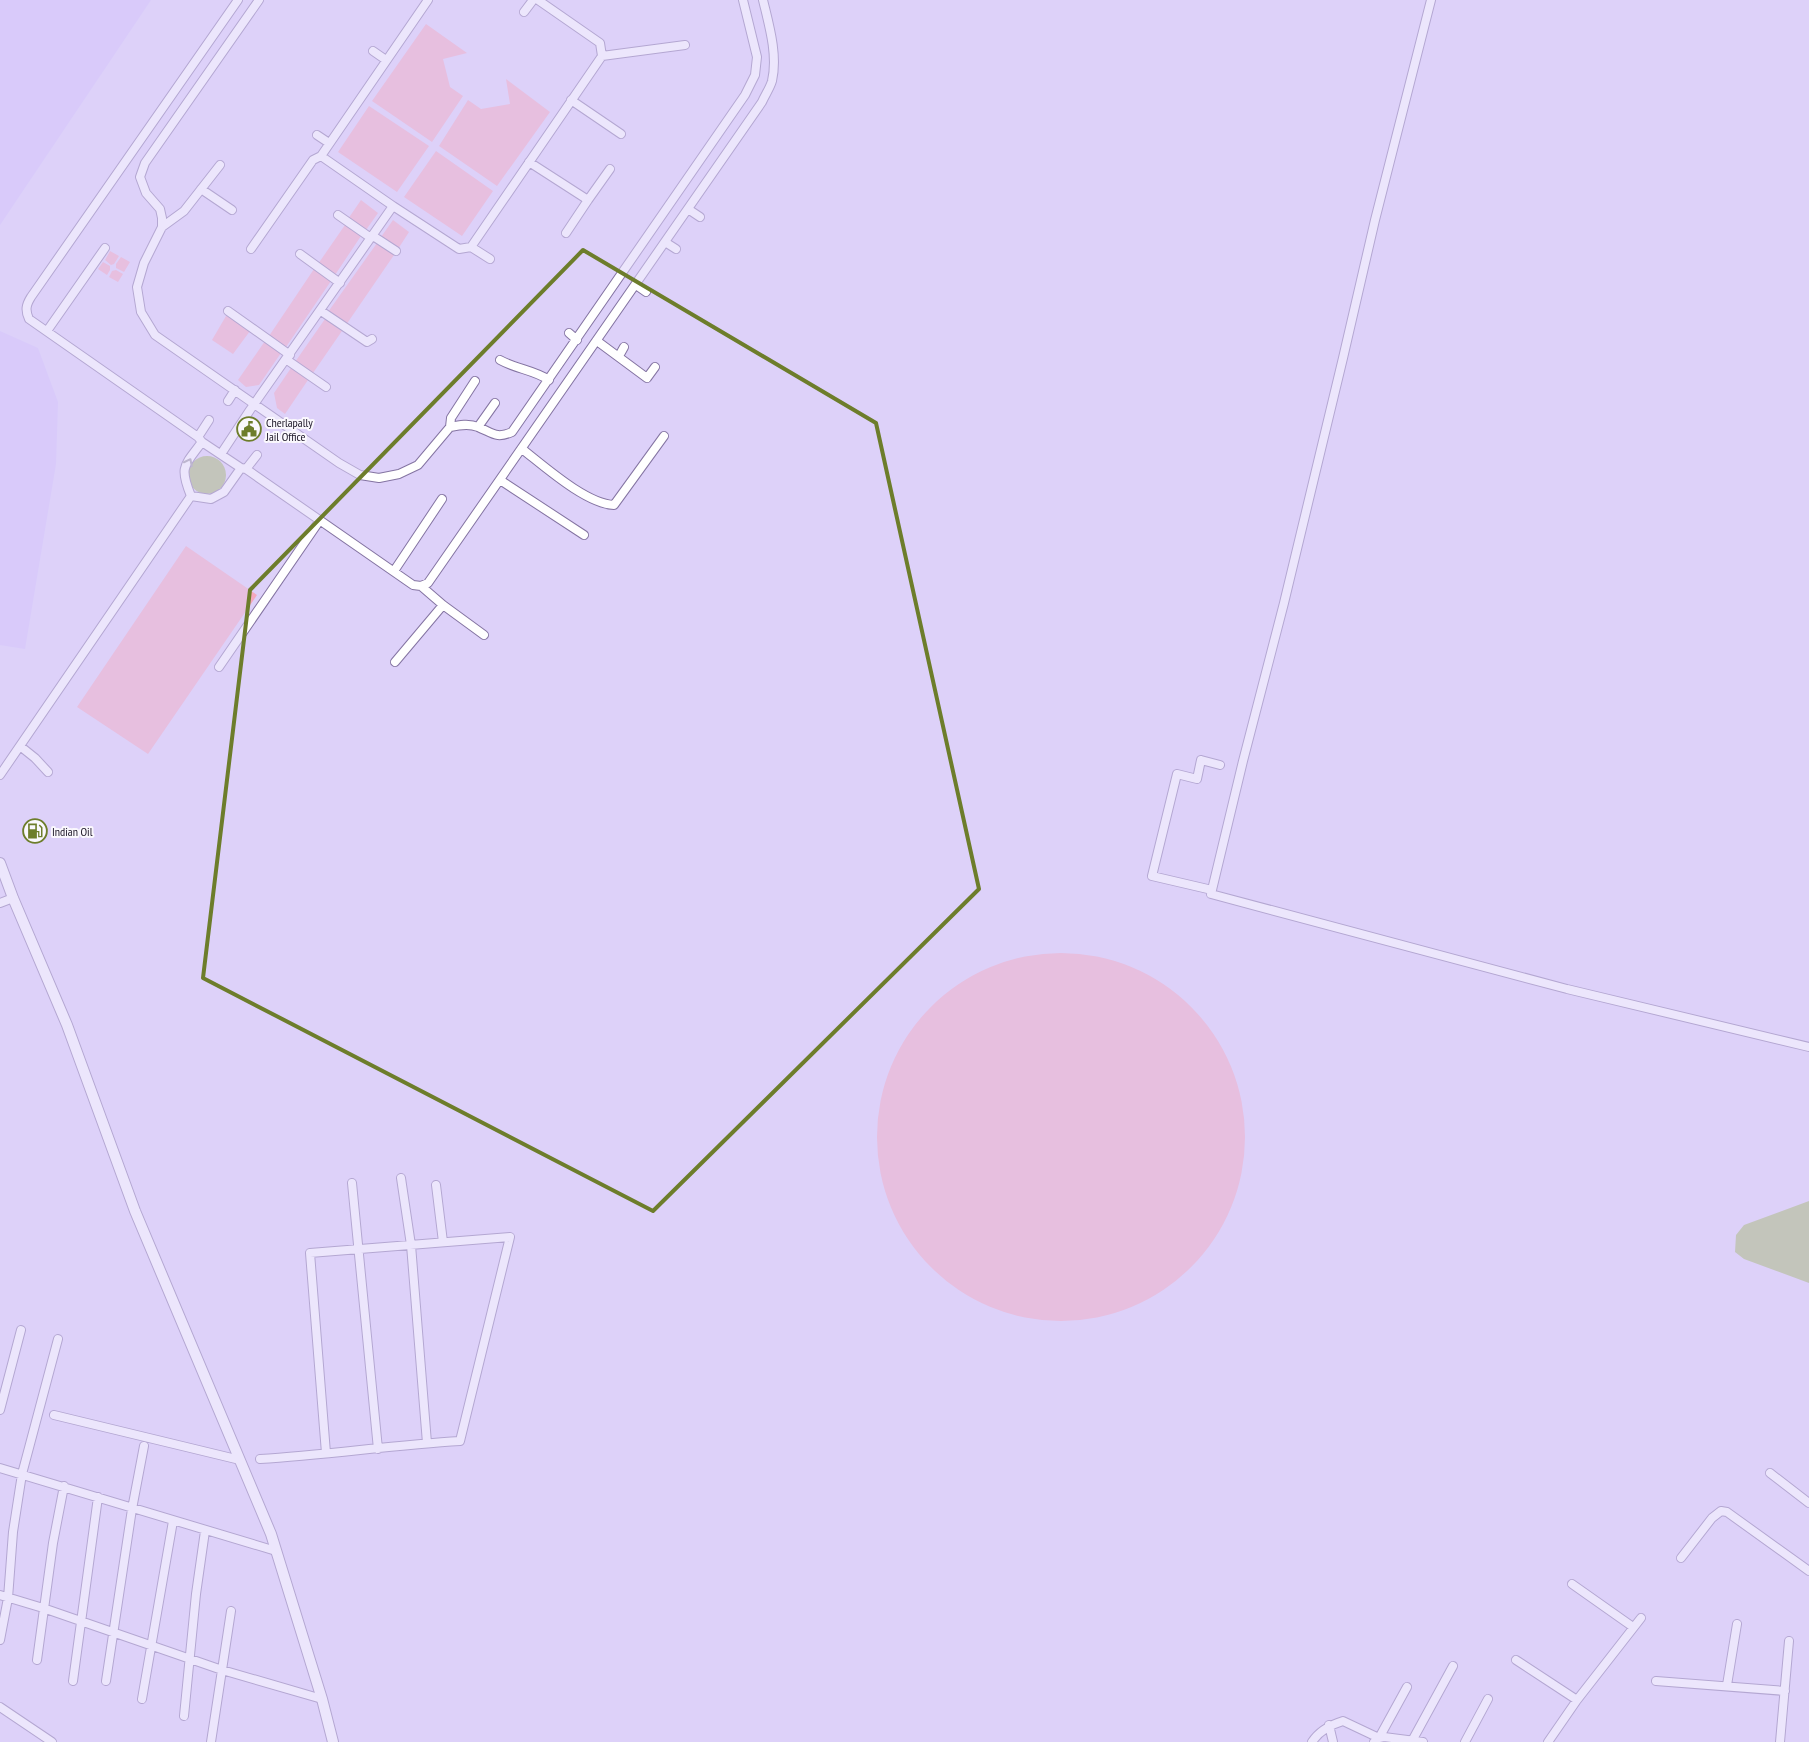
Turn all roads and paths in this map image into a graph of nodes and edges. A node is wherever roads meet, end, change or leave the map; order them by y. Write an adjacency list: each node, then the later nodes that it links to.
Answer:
1 (238, 0): 45 (street)
2 (259, 0): 29 (street)
3 (428, 0): 13 (street)
4 (533, 0): 9 (street)
5 (538, 0): 12 (street)
6 (743, 0): 48 (street)
7 (763, 0): 25 (street)
8 (1431, 0): 87 (street)
9 (524, 12)
10 (685, 45): 12 (street)
11 (373, 51): 13 (street)
12 (602, 56): 14 (street)
13 (386, 60): 17 (street)
14 (572, 100): 15 (street); 19 (street)
15 (621, 134)
16 (317, 135): 17 (street)
17 (329, 143): 18 (street)
18 (320, 156): 24 (street); 35 (street)
19 (529, 162): 23 (street); 33 (street)
20 (220, 165): 22 (street)
21 (610, 169): 23 (street)
22 (201, 189): 26 (street); 29 (street)
23 (588, 200): 30 (street)
24 (393, 206): 31 (street); 33 (street)
25 (688, 209): 28 (street); 32 (street)
26 (232, 210)
27 (338, 215): 31 (street)
28 (700, 217)
29 (162, 227): 58 (street)
30 (566, 233)
31 (372, 237): 37 (street); 40 (street)
32 (665, 242): 36 (street); 41 (street)
33 (471, 247): 39 (street)
34 (105, 248): 45 (street)
35 (251, 249)
36 (676, 249)
37 (396, 251)
38 (300, 254): 40 (street)
39 (490, 259)
40 (340, 283): 44 (street)
41 (636, 285): 42 (street); 49 (street)
42 (646, 292)
43 (228, 311): 52 (street)
44 (320, 311): 47 (street); 52 (street)
45 (47, 331): 66 (street)
46 (569, 333): 48 (street)
47 (372, 339)
48 (577, 340): 55 (street)
49 (597, 341): 51 (street); 67 (street)
50 (624, 347): 51 (street)
51 (619, 356): 54 (street)
52 (288, 358): 57 (street); 61 (street)
53 (500, 360): 55 (street)
54 (655, 367)
55 (549, 380): 64 (street)
56 (474, 381): 63 (street)
57 (326, 387)
58 (235, 390): 59 (street); 61 (street)
59 (228, 401)
60 (495, 403): 64 (street)
61 (255, 404): 63 (street); 68 (street)
62 (209, 420): 66 (street)
63 (450, 427): 64 (street)
64 (478, 427)
65 (664, 436): 67 (street)
66 (200, 440): 68 (street); 72 (street, one-way to 66)
67 (522, 449): 71 (street)
68 (221, 454): 70 (street)
69 (257, 455): 70 (street)
70 (244, 469): 72 (street); 74 (street)
71 (500, 480): 75 (street); 77 (street)
72 (191, 496): 82 (street)
73 (442, 499): 76 (street)
74 (320, 520): 76 (street); 81 (street)
75 (584, 535)
76 (394, 572): 77 (street)
77 (421, 586): 78 (street)
78 (443, 605): 79 (street); 80 (street)
79 (484, 634)
80 (395, 662)
81 (219, 667)
82 (20, 746): 84 (street); 85 (street)
83 (1220, 765): 87 (street)
84 (48, 772)
85 (0, 776)
86 (0, 863): 88 (street)
87 (1212, 890): 90 (street)
88 (13, 898): 89 (street); 106 (street)
89 (0, 903)
90 (1809, 1047)
91 (401, 1178): 95 (street)
92 (352, 1183): 96 (street)
93 (436, 1184): 94 (street)
94 (443, 1242): 95 (street); 101 (street)
95 (411, 1245): 96 (street); 101 (street)
96 (358, 1249): 103 (street); 104 (street)
97 (21, 1330): 99 (street)
98 (58, 1338): 109 (street)
99 (0, 1410)
100 (54, 1415): 106 (street)
101 (427, 1443): 103 (street)
102 (144, 1446): 113 (street)
103 (378, 1449): 104 (street)
104 (326, 1454): 105 (street)
105 (260, 1459)
106 (240, 1460): 116 (street)
107 (0, 1468): 109 (street)
108 (1770, 1473): 112 (street)
109 (22, 1474): 110 (street); 121 (street)
110 (64, 1486): 111 (street); 122 (street)
111 (98, 1497): 113 (street); 125 (street)
112 (1809, 1502)
113 (132, 1508): 114 (street); 128 (street)
114 (173, 1522): 115 (street); 131 (street)
115 (205, 1531): 116 (street); 132 (street)
116 (276, 1551): 144 (street)
117 (1681, 1558): 118 (street)
118 (1809, 1571)
119 (1572, 1584): 127 (street)
120 (0, 1595): 121 (street)
121 (8, 1598): 122 (street); 129 (street)
122 (43, 1608): 125 (street); 133 (street)
123 (231, 1611): 136 (street)
124 (1641, 1618): 127 (street)
125 (81, 1621): 128 (street); 137 (street)
126 (1737, 1624): 140 (street)
127 (1634, 1627): 146 (street)
128 (113, 1632): 131 (street); 138 (street)
129 (0, 1640)
130 (1789, 1641): 142 (street)
131 (152, 1645): 132 (street); 143 (street)
132 (189, 1657): 136 (street); 148 (street)
133 (37, 1660)
134 (1516, 1660): 146 (street)
135 (1453, 1666): 152 (street)
136 (222, 1670): 144 (street); 154 (street)
137 (73, 1681)
138 (106, 1681)
139 (1656, 1681): 140 (street)
140 (1727, 1685): 142 (street)
141 (1408, 1687): 151 (street)
142 (1785, 1690): 162 (street)
143 (142, 1698)
144 (322, 1699): 150 (street)
145 (1488, 1699): 160 (street)
146 (1577, 1700): 161 (street)
147 (0, 1707): 153 (street)
148 (184, 1716)
149 (1329, 1726): 151 (street); 157 (street); 158 (street)
150 (330, 1729): 155 (street); 156 (street)
151 (1376, 1740): 152 (street)
152 (1412, 1741): 159 (street)
153 (52, 1742)
154 (211, 1742)
155 (327, 1742)
156 (333, 1742)
157 (1312, 1742)
158 (1333, 1742)
159 (1423, 1742)
160 (1465, 1742)
161 (1548, 1742)
162 (1780, 1742)

